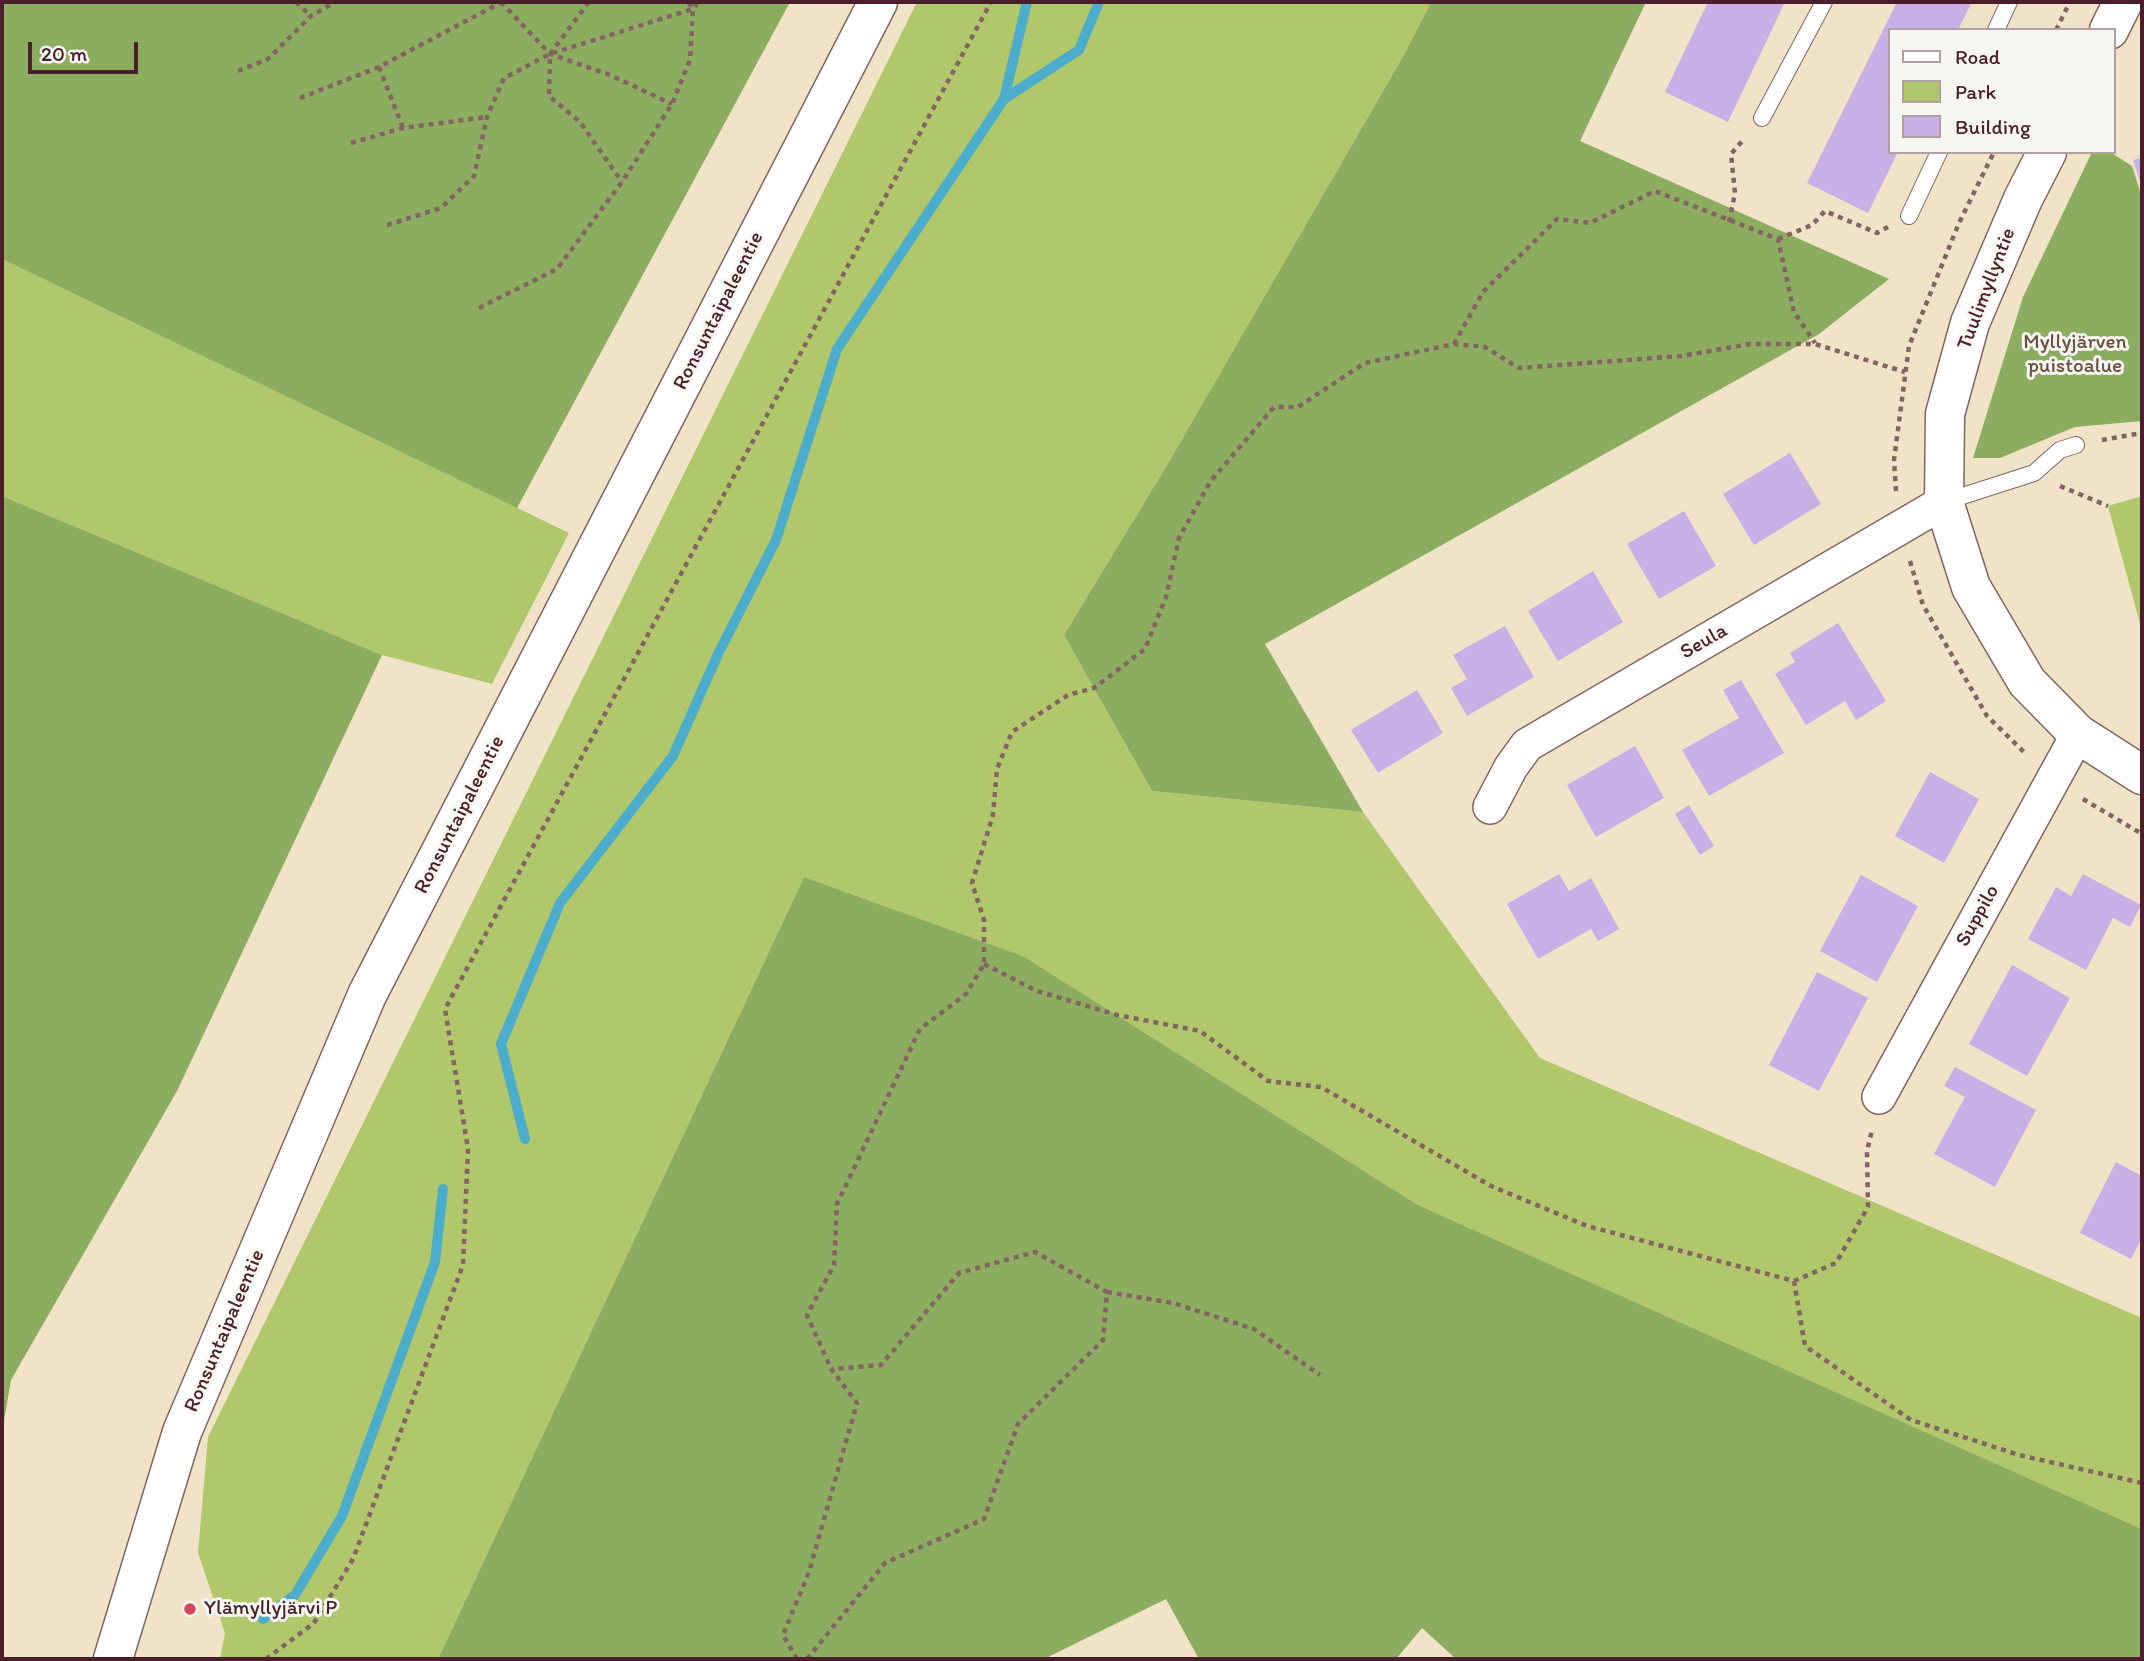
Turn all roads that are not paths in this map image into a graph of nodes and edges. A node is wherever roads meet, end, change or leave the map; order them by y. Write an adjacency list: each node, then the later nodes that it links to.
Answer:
1 (878, 2): 17 (street, Ronsuntaipaleentie)
2 (1824, 2): 7 (lane)
3 (2009, 2): 5 (lane)
4 (2123, 2): 6 (street)
5 (1997, 28)
6 (2110, 28)
7 (1762, 118)
8 (1938, 154): 10 (lane)
9 (2046, 154): 12 (street, Tuulimyllyntie)
10 (1909, 216)
11 (2076, 445): 12 (lane)
12 (1944, 502): 13 (street, Tuulimyllyntie); 15 (street, Seula)
13 (2077, 734): 14 (street, Tuulimyllyntie); 16 (street, Suppilo)
14 (2142, 775)
15 (1490, 807)
16 (1879, 1097)
17 (113, 1659)

